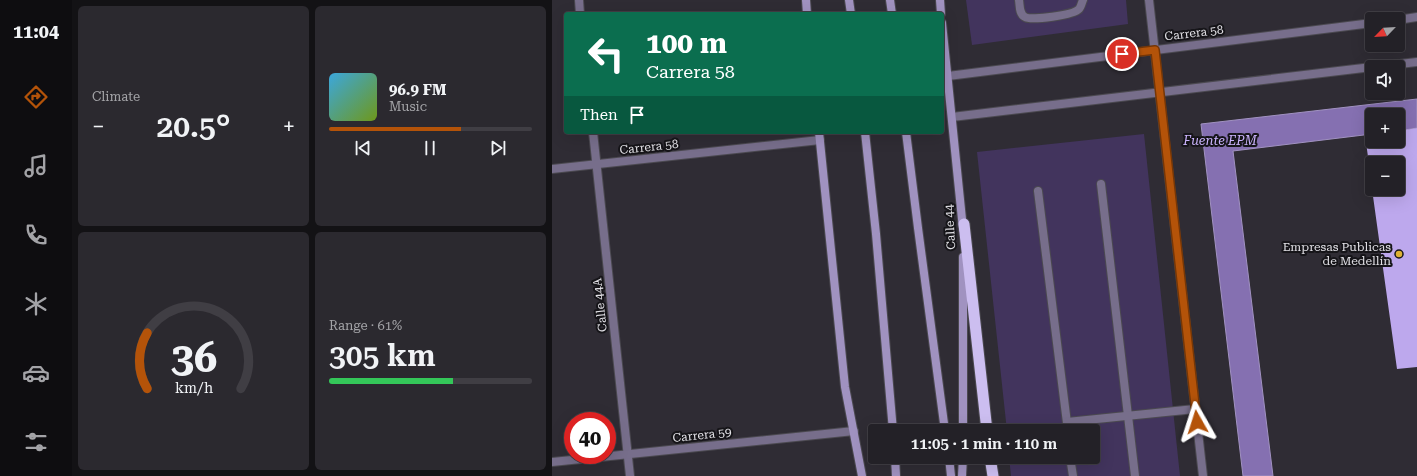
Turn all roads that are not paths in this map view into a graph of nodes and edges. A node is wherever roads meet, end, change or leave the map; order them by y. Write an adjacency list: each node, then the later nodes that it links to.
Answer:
1 (579, 0): 9 (street)
2 (806, 0): 10 (main road)
3 (849, 0): 11 (main road)
4 (890, 0): 12 (main road)
5 (940, 0): 13 (main road)
6 (1019, 0): 7 (street)
7 (1083, 0)
8 (1149, 0): 18 (street)
9 (580, 12)
10 (807, 12)
11 (851, 12)
12 (892, 12)
13 (941, 12)
14 (1417, 17): 15 (street)
15 (1405, 19)
16 (1365, 24): 18 (street, Carrera 58)
17 (944, 41): 22 (main road, Calle 44)
18 (1155, 50): 22 (street, Carrera 58); 23 (street)
19 (1417, 62): 20 (street)
20 (1405, 63)
21 (1365, 68): 23 (street)
22 (948, 76): 24 (main road, Calle 44)
23 (1160, 92): 24 (street); 34 (street)
24 (952, 117): 33 (main road, Calle 44)
25 (593, 134): 29 (street, Calle 44A)
26 (865, 134): 37 (main road)
27 (906, 134): 38 (main road)
28 (820, 136): 29 (street, Carrera 58); 41 (main road)
29 (597, 164): 30 (street, Carrera 58); 42 (street, Calle 44A)
30 (552, 169)
31 (1100, 184): 35 (street)
32 (1038, 192): 36 (street)
33 (964, 224): 39 (main road, Calle 44); 40 (highway)
34 (1195, 409): 35 (street); 57 (street)
35 (1129, 415): 36 (street); 56 (street)
36 (1066, 422)
37 (892, 424)
38 (944, 424)
39 (963, 424)
40 (986, 424)
41 (854, 432): 42 (street, Carrera 59); 50 (main road)
42 (628, 455): 43 (street, Carrera 59); 49 (street, Calle 44A)
43 (552, 462)
44 (895, 464): 51 (main road)
45 (950, 464): 52 (main road)
46 (963, 464): 53 (main road)
47 (991, 464): 54 (highway)
48 (1071, 464): 55 (street)
49 (630, 476)
50 (862, 476)
51 (896, 476)
52 (951, 476)
53 (962, 476)
54 (993, 476)
55 (1073, 476)
56 (1135, 476)
57 (1203, 476)

